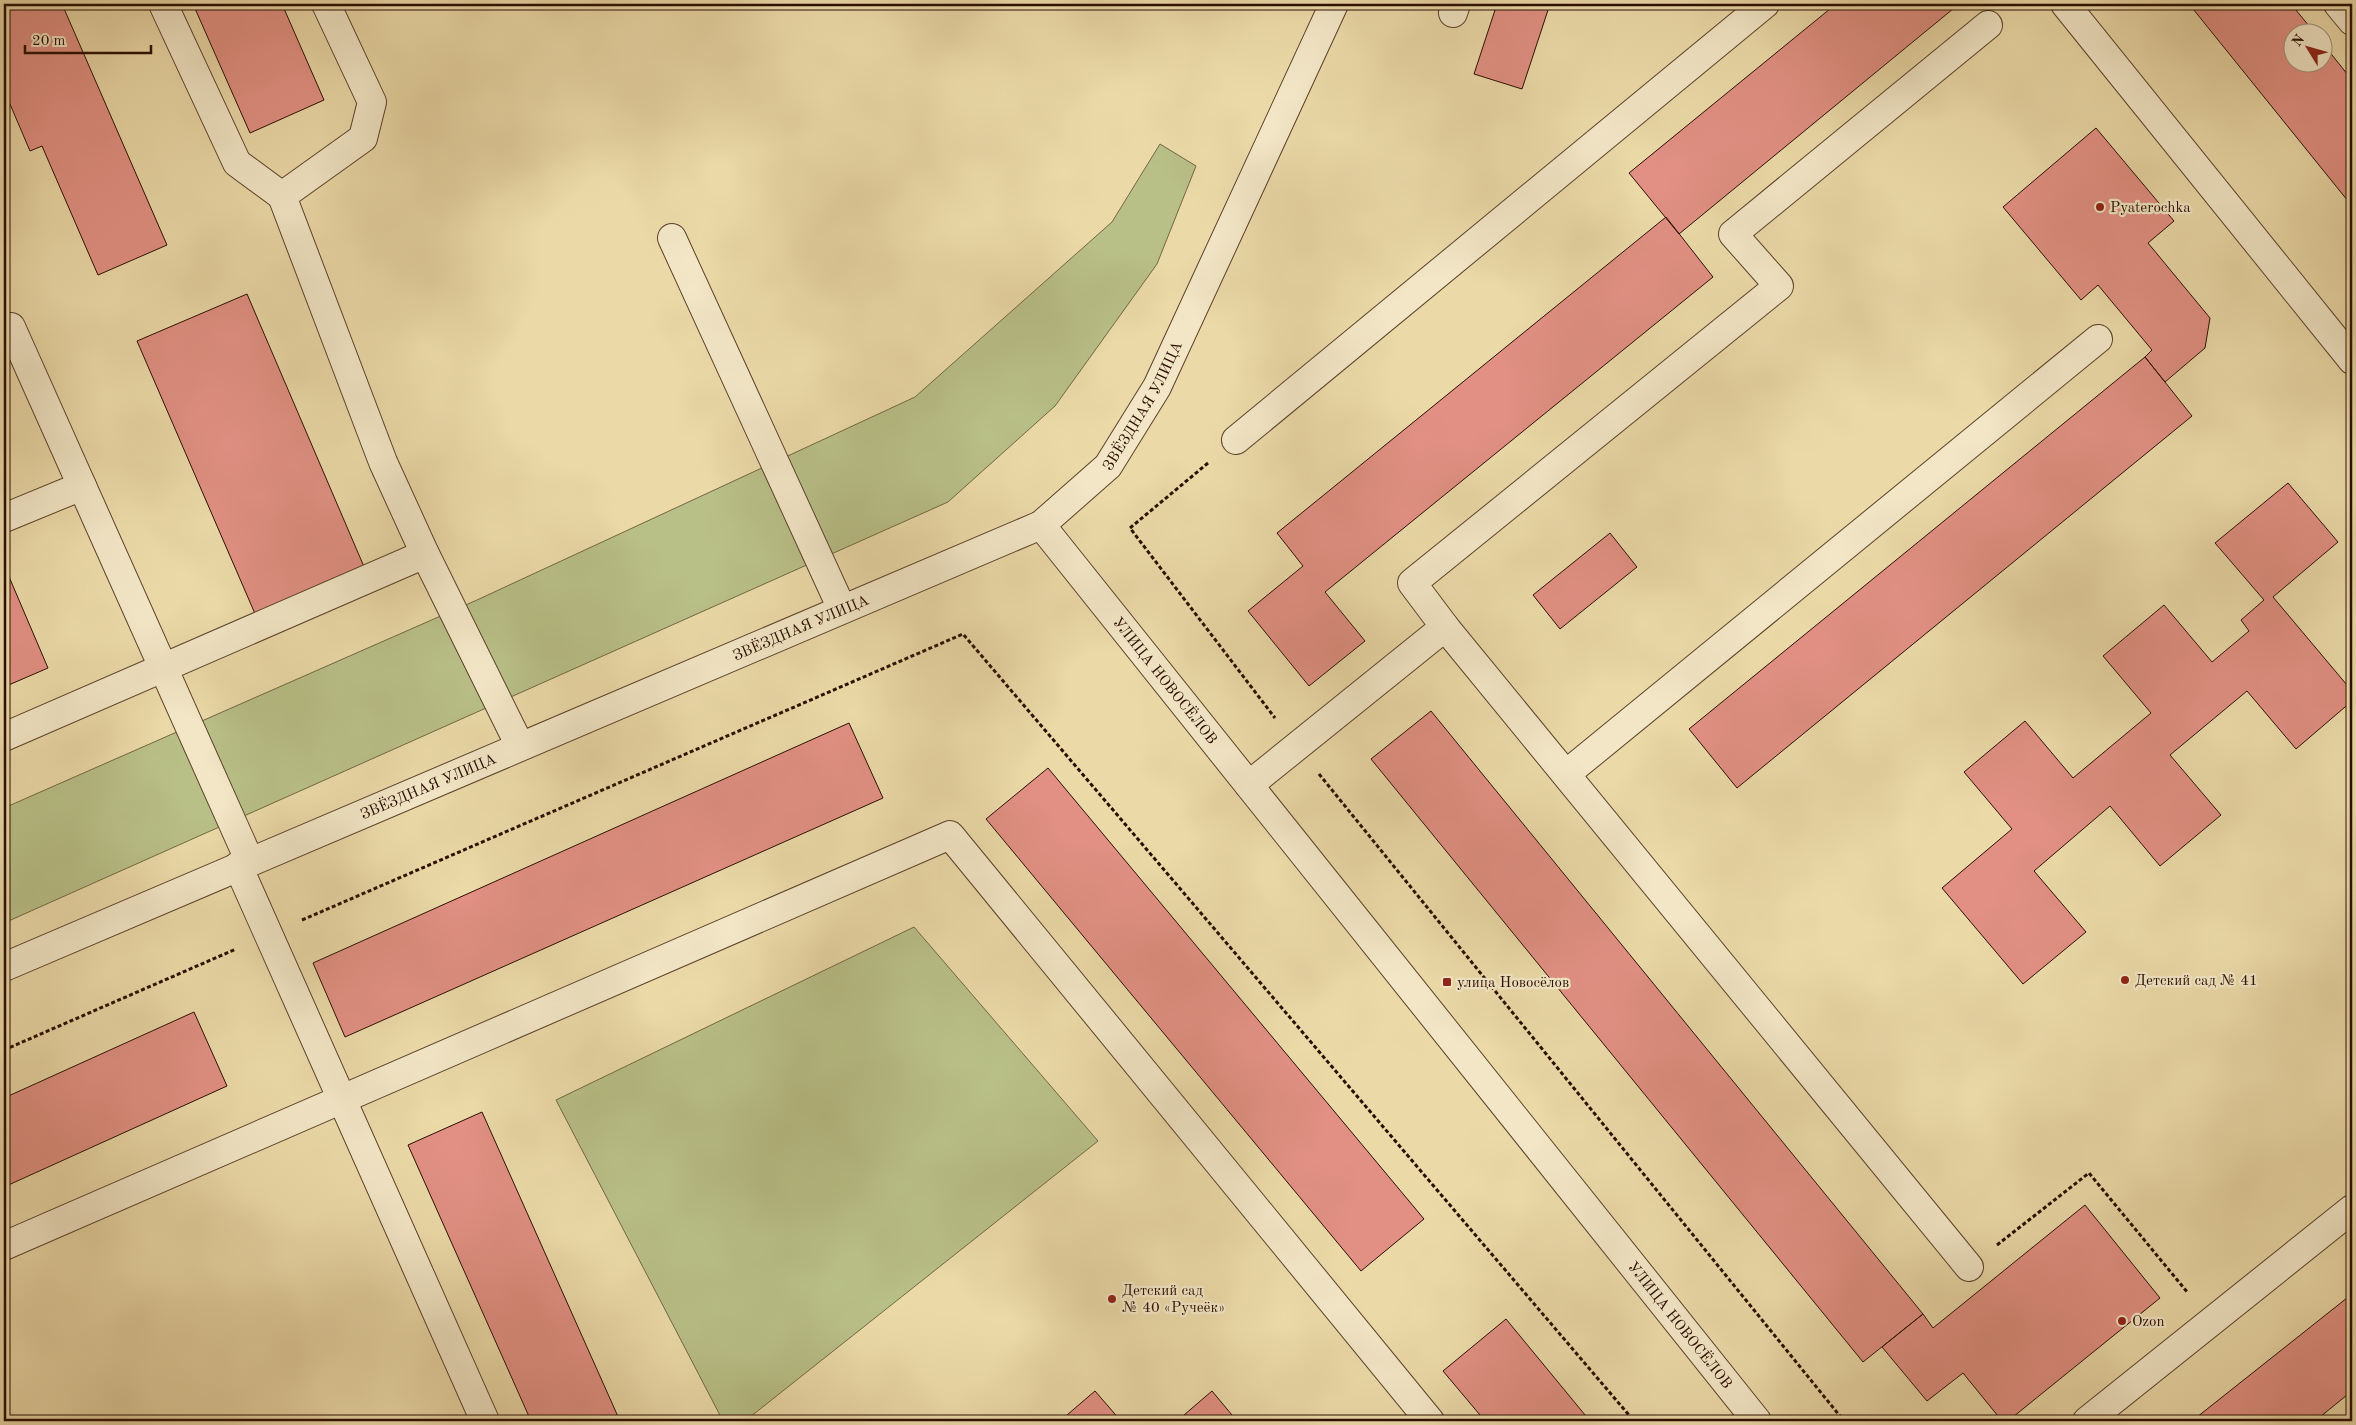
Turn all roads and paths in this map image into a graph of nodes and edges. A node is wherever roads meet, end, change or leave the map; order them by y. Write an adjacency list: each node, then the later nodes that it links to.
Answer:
1 (163, 4): 9 (street)
2 (326, 4): 9 (street)
3 (1334, 4): 17 (street, ЗВЁЗДНАЯ УЛИЦА)
4 (1765, 4): 14 (street)
5 (2066, 4): 13 (street)
6 (2338, 4): 7 (street)
7 (2352, 21)
8 (1988, 25): 20 (street)
9 (282, 196): 18 (street)
10 (672, 238): 19 (street)
11 (11, 327): 15 (street)
12 (2098, 339): 25 (street)
13 (2352, 360)
14 (1236, 440): 24 (path)
15 (82, 486): 16 (street); 21 (street)
16 (4, 518)
17 (1041, 525): 19 (street, ЗВЁЗДНАЯ УЛИЦА); 26 (street, УЛИЦА НОВОСЁЛОВ)
18 (425, 554): 21 (street); 23 (street)
19 (842, 609): 23 (street, ЗВЁЗДНАЯ УЛИЦА)
20 (1445, 627): 24 (street); 25 (street)
21 (164, 668): 22 (street); 27 (street)
22 (4, 737)
23 (520, 746): 27 (street, ЗВЁЗДНАЯ УЛИЦА)
24 (1297, 746): 26 (street); 40 (path)
25 (1566, 774): 34 (street)
26 (1249, 785): 39 (street, УЛИЦА НОВОСЁЛОВ)
27 (244, 864): 28 (street); 29 (street, ЗВЁЗДНАЯ УЛИЦА)
28 (269, 934): 30 (path); 31 (street); 38 (path)
29 (4, 967)
30 (4, 1050)
31 (342, 1099): 33 (street); 36 (street); 37 (street)
32 (2352, 1209): 35 (street)
33 (4, 1246)
34 (1969, 1267): 35 (path)
35 (2212, 1321): 41 (street)
36 (485, 1421)
37 (1430, 1421)
38 (1634, 1421)
39 (1757, 1421)
40 (1844, 1421)
41 (2090, 1421)

